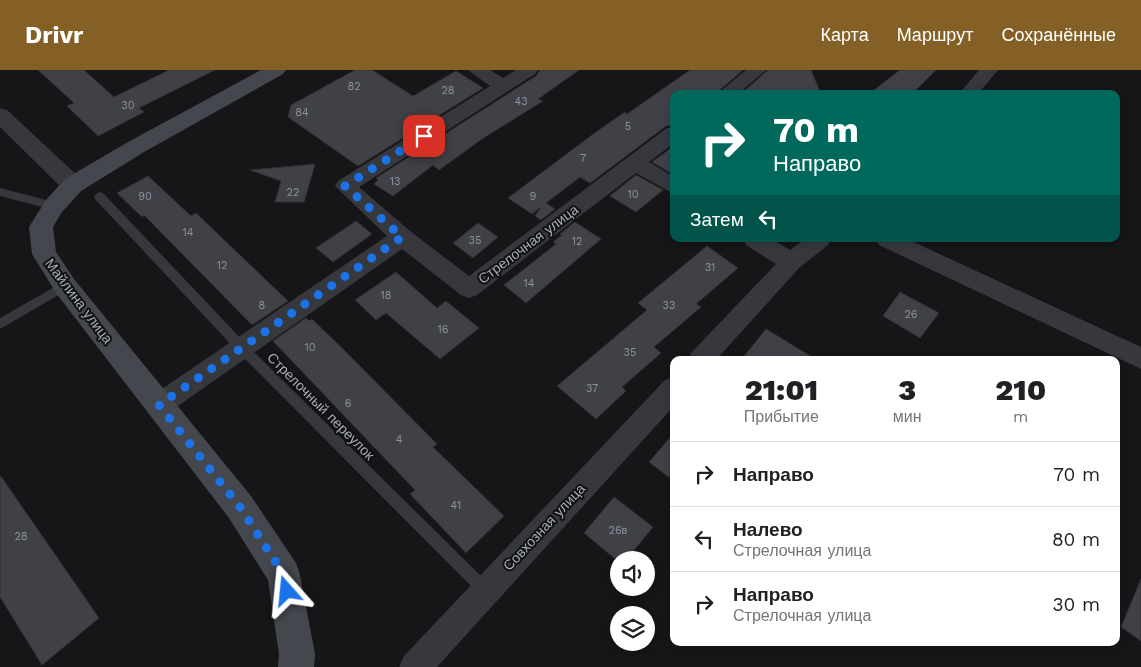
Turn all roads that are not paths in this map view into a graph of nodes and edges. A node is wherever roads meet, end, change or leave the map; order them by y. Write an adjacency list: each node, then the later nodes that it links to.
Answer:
1 (276, 70): 12 (main road, Майлина улица)
2 (477, 70): 6 (street)
3 (529, 70): 6 (street, Стрелочная улица)
4 (757, 70): 7 (street)
5 (985, 71): 8 (street)
6 (503, 86): 17 (street, Стрелочная улица)
7 (731, 90)
8 (971, 90)
9 (0, 115): 12 (street)
10 (670, 136): 11 (street, Стрелочная улица)
11 (635, 163): 13 (street); 17 (street, Стрелочная улица)
12 (73, 185): 16 (main road, Майлина улица)
13 (670, 185)
14 (0, 192): 16 (lane)
15 (99, 196): 24 (lane, Стрелочный переулок)
16 (54, 206): 22 (main road, Майлина улица)
17 (402, 237): 24 (street)
18 (759, 242): 21 (street)
19 (816, 242): 21 (street)
20 (894, 242): 26 (street)
21 (791, 262): 25 (street)
22 (65, 286): 23 (lane); 28 (main road, Майлина улица)
23 (0, 324)
24 (242, 348): 28 (street); 29 (lane, Стрелочный переулок)
25 (704, 356)
26 (1141, 358)
27 (670, 392): 29 (street, Совхозная улица)
28 (159, 405): 30 (main road, Майлина улица)
29 (485, 590): 31 (street, Совхозная улица)
30 (296, 667)
31 (415, 667)

